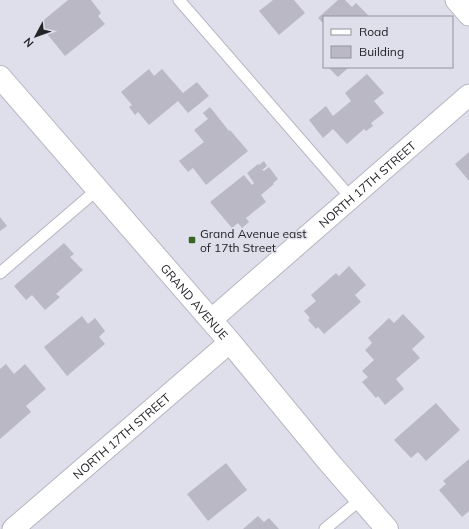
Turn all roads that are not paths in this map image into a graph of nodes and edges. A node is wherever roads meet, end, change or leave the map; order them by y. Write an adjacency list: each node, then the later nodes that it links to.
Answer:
1 (179, 0): 7 (lane)
2 (456, 0): 3 (street)
3 (469, 15)
4 (0, 77): 6 (street, GRAND AVENUE)
5 (469, 95): 7 (street, NORTH 17TH STREET)
6 (98, 189): 8 (lane); 9 (street, GRAND AVENUE)
7 (351, 198): 9 (street, NORTH 17TH STREET)
8 (0, 273)
9 (211, 320): 10 (street, GRAND AVENUE)
10 (230, 342): 11 (street, GRAND AVENUE); 12 (street, NORTH 17TH STREET)
11 (361, 499): 13 (lane); 14 (street, GRAND AVENUE)
12 (13, 529)
13 (325, 529)
14 (387, 529)

